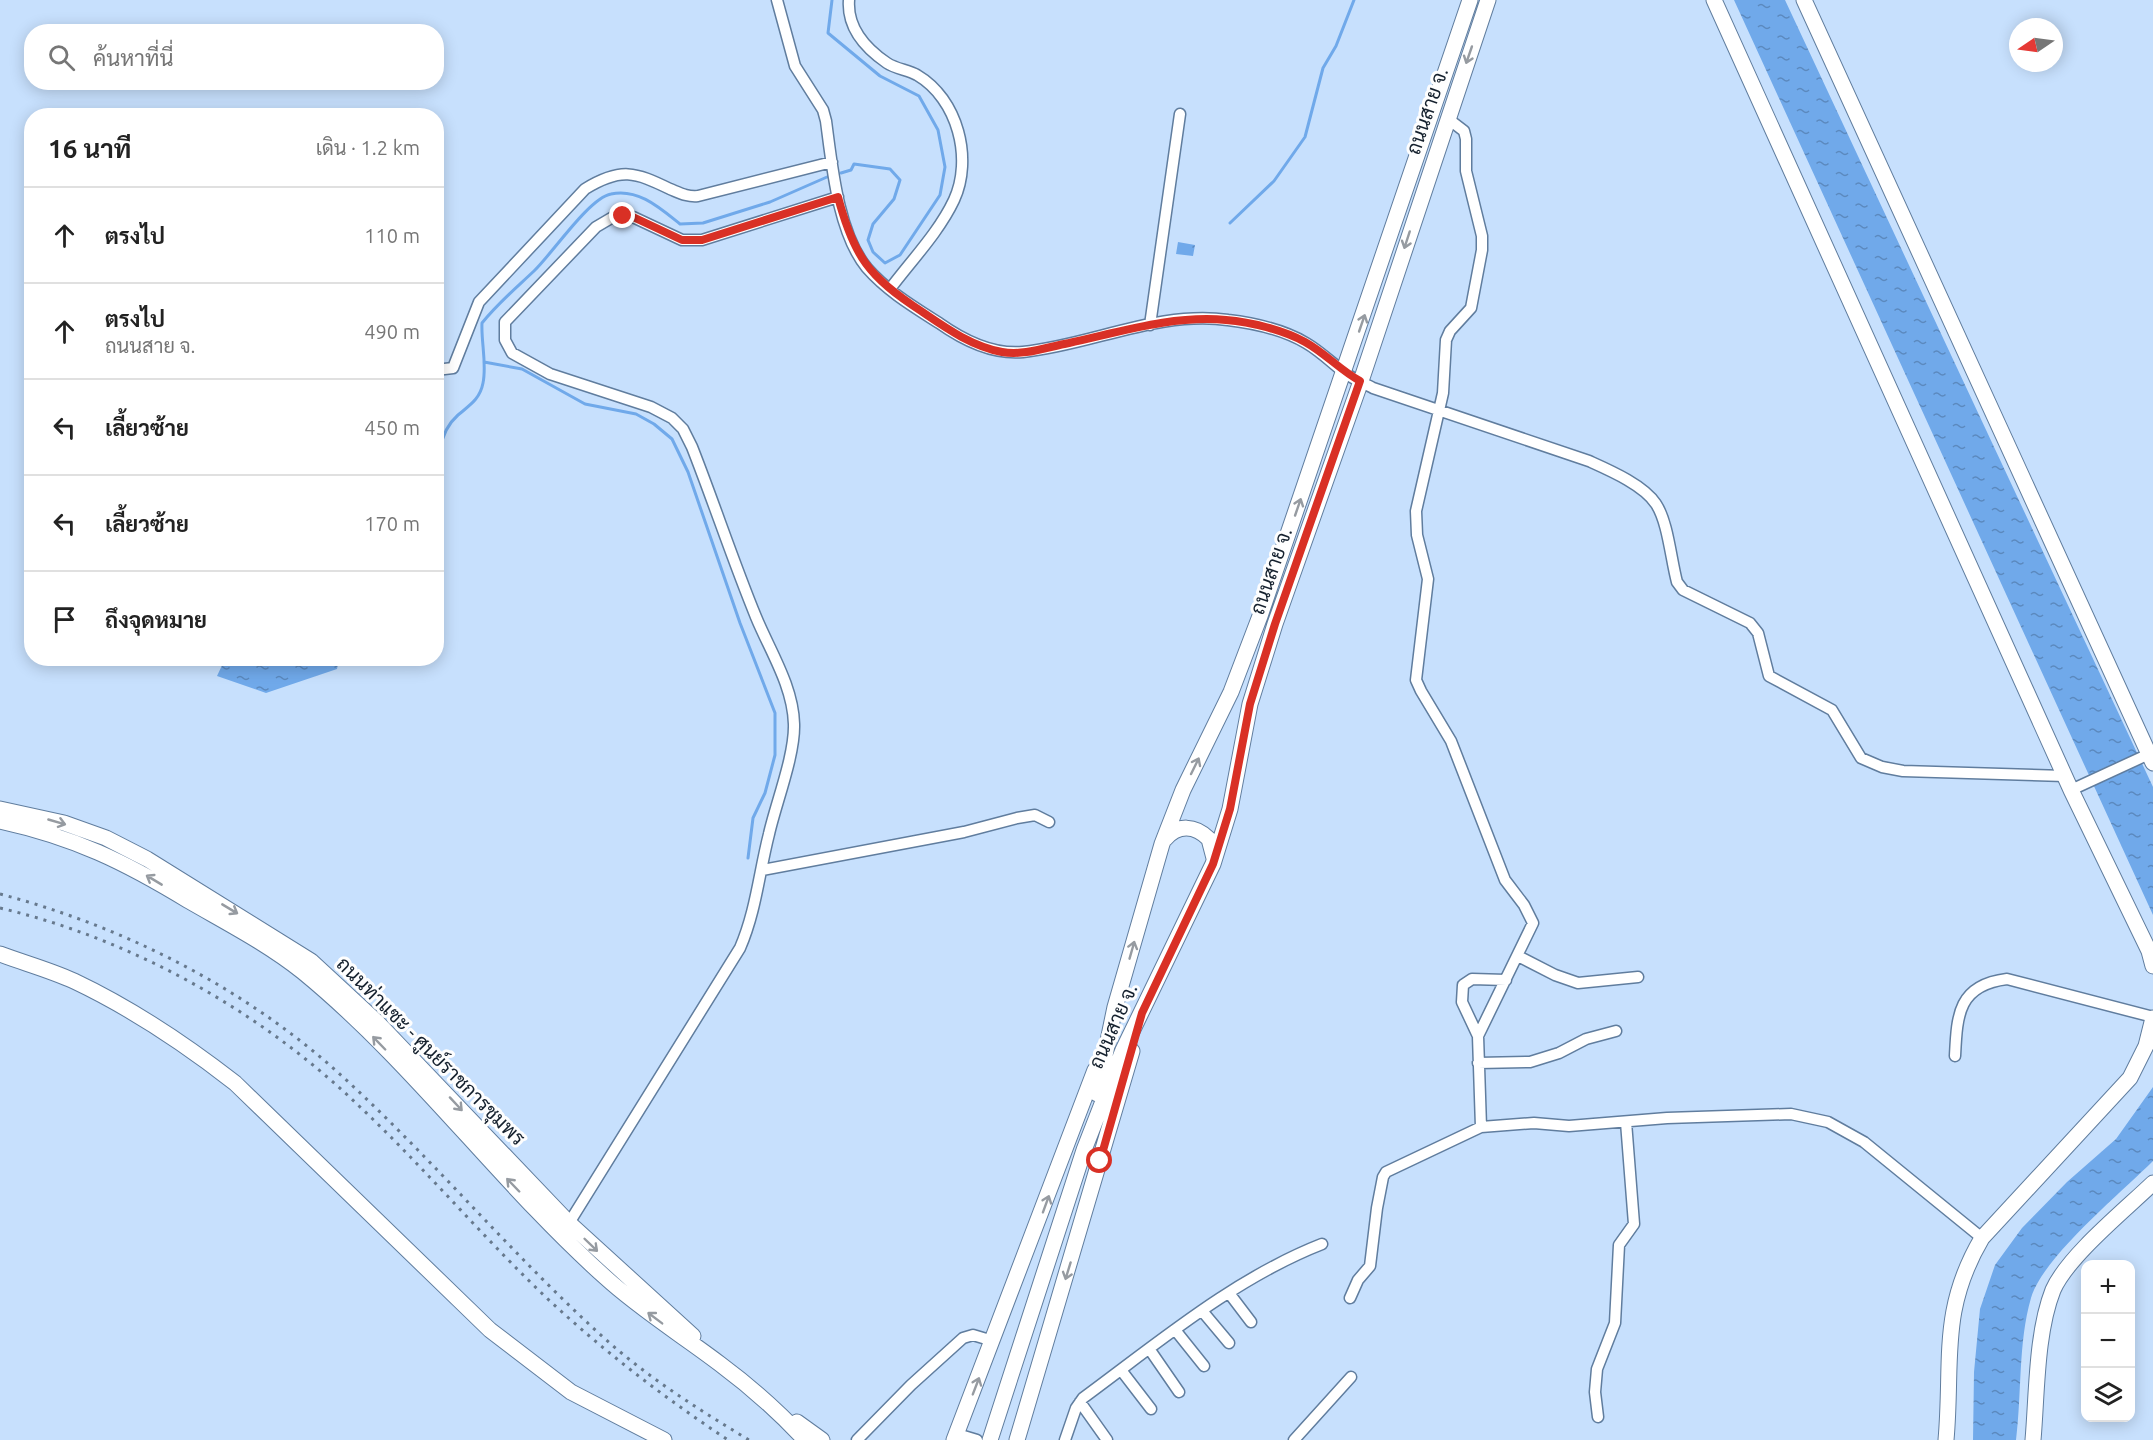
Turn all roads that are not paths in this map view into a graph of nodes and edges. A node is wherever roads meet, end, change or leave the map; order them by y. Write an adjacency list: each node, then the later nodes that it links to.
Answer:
1 (777, 0): 9 (street)
2 (849, 0): 11 (street)
3 (1470, 0): 14 (main road, ถนนสาย จ., one-way to 3)
4 (1488, 0): 8 (main road, ถนนสาย จ., one-way to 8)
5 (1714, 0): 18 (main road)
6 (1809, 3): 17 (main road)
7 (1180, 114): 12 (street)
8 (1447, 118): 15 (main road, ถนนสาย จ., one-way to 15); 16 (street)
9 (832, 162): 10 (street); 13 (street)
10 (838, 197): 11 (street); 25 (street)
11 (890, 289): 12 (street)
12 (1150, 325): 14 (street)
13 (444, 369)
14 (1345, 373): 15 (street); 23 (main road, ถนนสาย จ., one-way to 14)
15 (1360, 381): 16 (street); 24 (main road, ถนนสาย จ.)
16 (1439, 410): 18 (street); 27 (street)
17 (2151, 758): 19 (street)
18 (2065, 776): 19 (main road)
19 (2072, 790): 28 (main road)
20 (0, 808): 42 (main road, ถนนท่าแซะ - ศูนย์ราชการชุมพร, one-way to 42)
21 (0, 821): 42 (main road, ถนนท่าแซะ - ศูนย์ราชการชุมพร, one-way to 21)
22 (1049, 822): 25 (street)
23 (1162, 844): 24 (main road); 31 (main road, ถนนสาย จ., one-way to 23)
24 (1213, 864): 32 (main road, ถนนสาย จ.)
25 (762, 870): 42 (street)
26 (0, 954): 62 (main road)
27 (1518, 956): 29 (street); 30 (street)
28 (2153, 966)
29 (1638, 976)
30 (1506, 980): 35 (street); 35 (street)
31 (1115, 1007): 40 (main road, ถนนสาย จ.); 50 (main road, one-way to 31)
32 (1142, 1013): 40 (main road, ถนนสาย จ.); 68 (main road, one-way to 68)
33 (2153, 1017): 36 (street); 43 (main road)
34 (1616, 1031): 37 (street)
35 (1478, 1036): 37 (street)
36 (1955, 1056)
37 (1478, 1063): 39 (street)
38 (1626, 1122): 39 (street); 43 (street); 60 (street)
39 (1480, 1127): 46 (street)
40 (1084, 1150): 67 (main road, ถนนสาย จ.)
41 (2153, 1183): 73 (main road)
42 (565, 1229): 58 (main road, ถนนท่าแซะ - ศูนย์ราชการชุมพร)
43 (1982, 1238): 72 (main road)
44 (1322, 1244): 45 (street)
45 (1229, 1293): 47 (street); 48 (street)
46 (1350, 1298)
47 (1203, 1312): 49 (street); 51 (street)
48 (1251, 1322)
49 (1176, 1331): 52 (street); 53 (street)
50 (993, 1341): 61 (main road, one-way to 50); 65 (street)
51 (1229, 1344)
52 (1150, 1350): 54 (street); 56 (street)
53 (1204, 1366)
54 (1121, 1370): 57 (street); 59 (street)
55 (1351, 1377): 71 (street)
56 (1179, 1392)
57 (1080, 1402): 69 (street); 70 (street)
58 (774, 1408): 63 (main road); 64 (main road)
59 (1151, 1409)
60 (1598, 1417)
61 (956, 1438): 66 (street)
62 (664, 1440)
63 (805, 1440)
64 (822, 1440)
65 (857, 1440)
66 (977, 1440)
67 (990, 1440)
68 (1017, 1440)
69 (1065, 1440)
70 (1107, 1440)
71 (1294, 1440)
72 (1946, 1440)
73 (2033, 1440)

